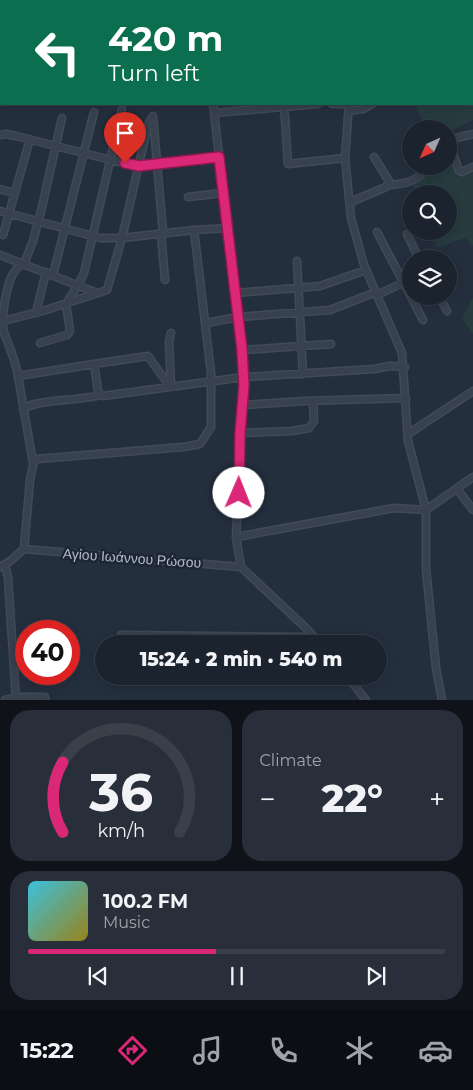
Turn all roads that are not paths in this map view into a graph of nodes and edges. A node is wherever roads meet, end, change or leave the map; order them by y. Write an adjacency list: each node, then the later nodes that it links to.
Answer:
1 (213, 105): 7 (street)
2 (285, 105): 7 (street); 17 (street)
3 (370, 105): 4 (street)
4 (349, 106): 17 (street)
5 (122, 110): 18 (street)
6 (94, 112): 14 (street)
7 (214, 113): 15 (street)
8 (62, 118): 13 (street)
9 (473, 134): 11 (street)
10 (0, 135): 12 (street)
11 (458, 138)
12 (30, 139): 13 (street); 26 (street)
13 (56, 146): 14 (street); 32 (street)
14 (84, 153): 18 (street); 33 (street)
15 (219, 157): 19 (street); 27 (street)
16 (374, 157): 24 (street)
17 (344, 158): 29 (street)
18 (111, 160): 20 (street); 39 (street)
19 (156, 164): 20 (street); 20 (street); 37 (street)
20 (139, 166): 40 (street)
21 (473, 167): 22 (street)
22 (458, 168)
23 (420, 175): 24 (street)
24 (387, 185): 29 (street)
25 (0, 190): 26 (street)
26 (15, 193): 31 (street)
27 (224, 194): 28 (street); 34 (street)
28 (188, 196)
29 (350, 206): 44 (street)
30 (0, 211): 31 (street)
31 (10, 213): 32 (street); 38 (street)
32 (38, 221): 33 (street); 43 (street)
33 (65, 228): 39 (street); 46 (street)
34 (228, 228): 35 (street); 52 (street)
35 (194, 230): 37 (street); 63 (street)
36 (377, 232): 48 (street)
37 (162, 233): 40 (street); 47 (street)
38 (3, 235)
39 (92, 236): 40 (street); 49 (street)
40 (122, 238): 51 (street)
41 (0, 255): 43 (street)
42 (297, 261): 50 (street)
43 (24, 264): 45 (street); 62 (street)
44 (366, 270): 50 (street); 53 (street)
45 (46, 272): 46 (street); 59 (street)
46 (53, 275): 49 (street)
47 (166, 280)
48 (402, 282): 53 (street)
49 (78, 285): 51 (street); 54 (street)
50 (299, 288): 52 (street); 58 (street)
51 (97, 293): 54 (street)
52 (236, 293): 60 (street)
53 (376, 293): 58 (street); 70 (street)
54 (66, 304): 59 (street); 65 (street)
55 (415, 305): 61 (street)
56 (444, 305): 57 (street)
57 (447, 311)
58 (300, 312): 60 (street); 67 (street)
59 (36, 313): 62 (street)
60 (238, 317): 63 (street); 68 (street)
61 (423, 320)
62 (1, 322): 72 (street)
63 (206, 323): 74 (street)
64 (171, 333): 75 (street)
65 (40, 343)
66 (331, 344): 67 (street)
67 (301, 345): 68 (street); 71 (street)
68 (242, 350): 73 (street)
69 (94, 364): 72 (street); 75 (street); 77 (street)
70 (404, 367): 71 (street); 78 (street)
71 (303, 374): 73 (street)
72 (18, 376): 81 (street)
73 (244, 377): 74 (street); 80 (street)
74 (211, 382): 75 (street); 84 (street)
75 (171, 387): 77 (street)
76 (473, 392): 83 (street)
77 (100, 395): 81 (street)
78 (406, 398): 79 (street); 83 (street)
79 (313, 401): 80 (street); 82 (street)
80 (243, 405): 82 (street)
81 (23, 409): 84 (street)
82 (240, 433): 91 (street)
83 (408, 434): 89 (street)
84 (33, 463): 92 (street)
85 (473, 477): 86 (street)
86 (457, 489): 87 (street); 89 (street)
87 (465, 500): 88 (street); 90 (street)
88 (473, 501)
89 (426, 510): 91 (street); 101 (street)
90 (473, 510)
91 (236, 537): 94 (street)
92 (24, 549): 93 (street); 94 (street, Αγίου Ιωάννου Ρώσου)
93 (3, 566): 97 (street)
94 (241, 567): 95 (street)
95 (312, 635)
96 (354, 685): 100 (street)
97 (16, 699): 98 (street); 99 (street)
98 (5, 700)
99 (45, 700)
100 (366, 700)
101 (442, 700)

